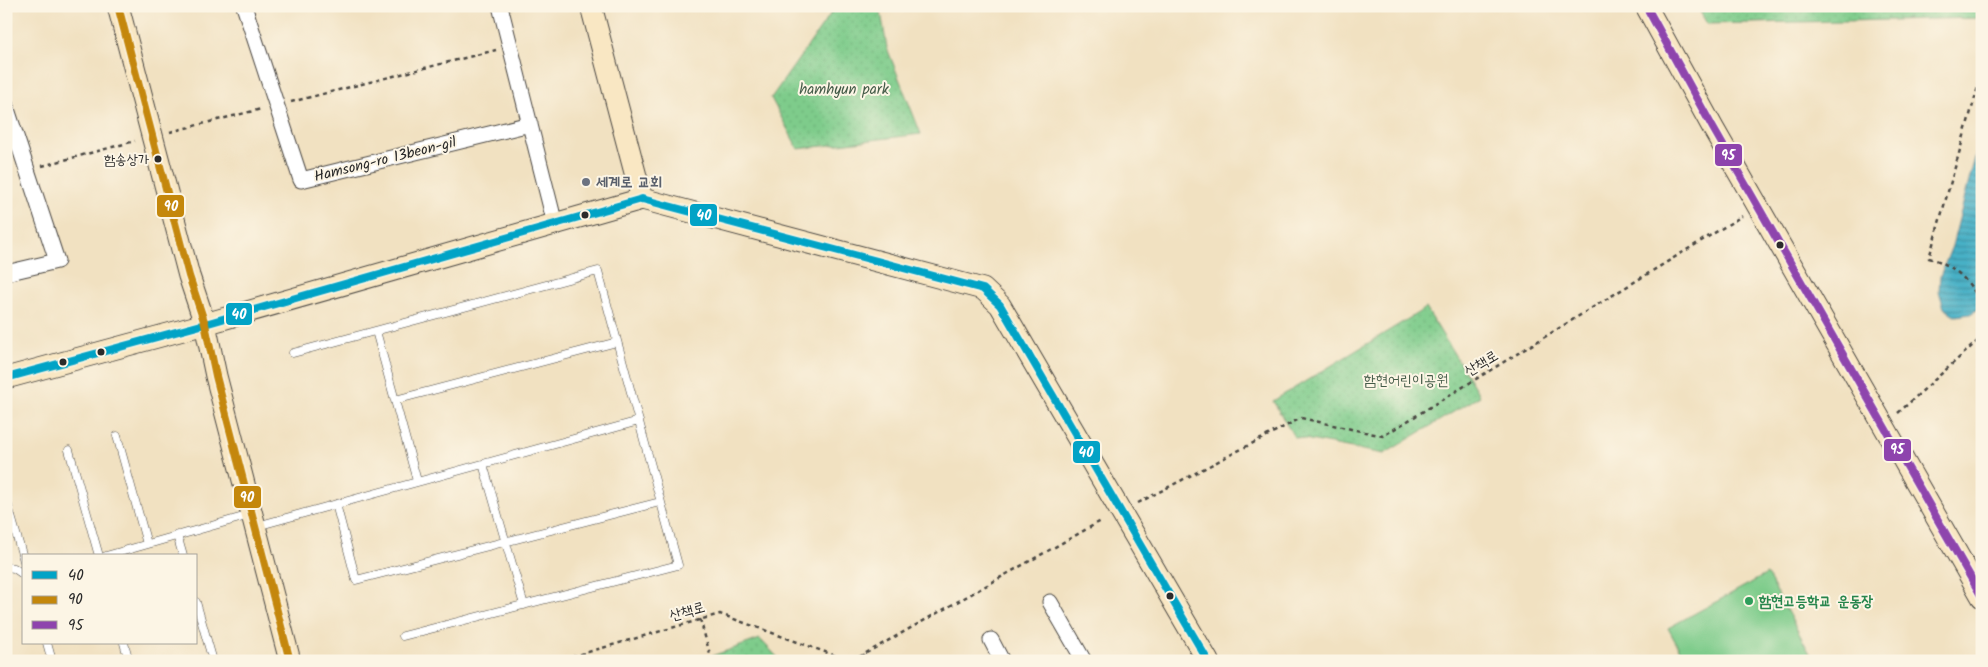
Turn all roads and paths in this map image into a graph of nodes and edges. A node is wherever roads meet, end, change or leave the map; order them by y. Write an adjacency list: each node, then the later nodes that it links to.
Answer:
1 (118, 6): 11 (street)
2 (244, 6): 8 (street, Hamsong-ro 13beon-gil)
3 (500, 6): 6 (street)
4 (591, 6): 13 (street)
5 (1646, 6): 26 (street)
6 (510, 46): 8 (path); 10 (street)
7 (1982, 73): 17 (path)
8 (277, 105): 10 (street, Hamsong-ro 13beon-gil); 11 (path)
9 (6, 106): 12 (street)
10 (530, 124): 15 (street)
11 (152, 137): 12 (path); 18 (street)
12 (27, 170): 16 (street)
13 (642, 199): 15 (street); 66 (street)
14 (1742, 216): 33 (path, 산책로)
15 (556, 224): 18 (street)
16 (6, 273)
17 (1982, 304)
18 (205, 324): 23 (street); 35 (street)
19 (376, 330): 21 (lane); 22 (lane); 24 (lane)
20 (1982, 337): 26 (path)
21 (617, 342): 24 (lane); 25 (lane)
22 (293, 353)
23 (6, 378)
24 (395, 400): 30 (lane)
25 (639, 421): 29 (lane); 32 (lane)
26 (1884, 425): 46 (street)
27 (117, 436): 39 (lane)
28 (69, 450): 41 (lane)
29 (484, 464): 30 (lane); 38 (lane)
30 (417, 482): 34 (lane)
31 (6, 499): 40 (lane)
32 (660, 502): 38 (lane); 48 (lane)
33 (1138, 503)
34 (336, 504): 35 (lane); 38 (lane)
35 (253, 521): 37 (lane); 59 (street)
36 (1101, 521): 55 (path, 산책로)
37 (177, 535): 39 (lane); 43 (lane)
38 (506, 542): 48 (lane)
39 (147, 544): 42 (lane)
40 (22, 554)
41 (98, 554)
42 (113, 554)
43 (182, 554)
44 (6, 566): 45 (lane)
45 (22, 574)
46 (1982, 597)
47 (1050, 602): 65 (street)
48 (524, 605): 51 (lane)
49 (198, 609): 58 (lane)
50 (700, 620): 60 (path, 산책로); 61 (path); 62 (path, 산책로)
51 (403, 636)
52 (991, 640): 64 (street)
53 (47, 644): 56 (lane)
54 (124, 644): 57 (lane)
55 (863, 654): 62 (path, 산책로); 63 (path)
56 (52, 661)
57 (129, 661)
58 (213, 661)
59 (290, 661)
60 (557, 661)
61 (712, 661)
62 (851, 661)
63 (867, 661)
64 (1002, 661)
65 (1084, 661)
66 (1208, 661)

